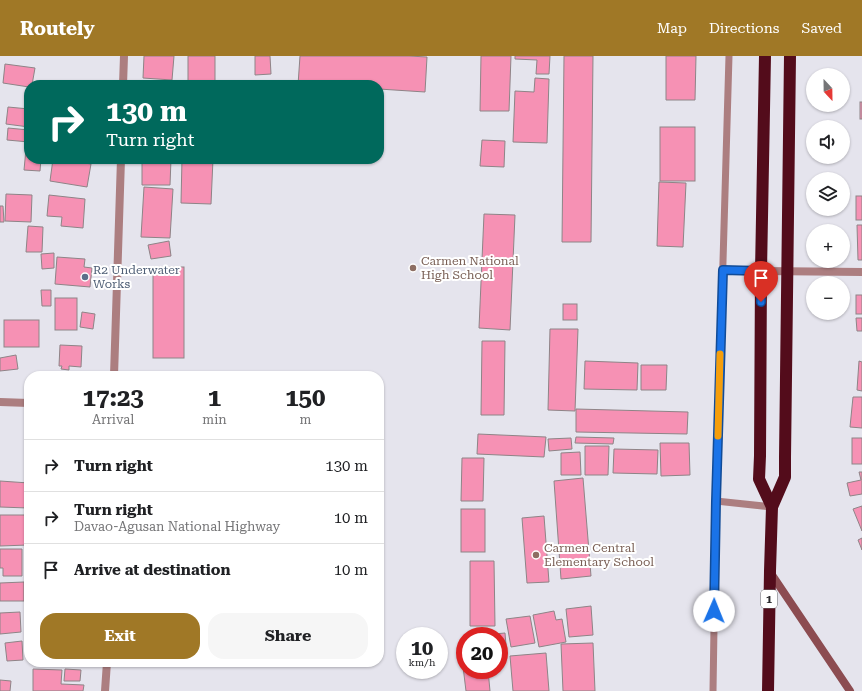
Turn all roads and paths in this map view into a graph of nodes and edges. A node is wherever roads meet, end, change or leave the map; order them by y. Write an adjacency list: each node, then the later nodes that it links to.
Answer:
1 (124, 56): 5 (street)
2 (729, 56): 7 (lane)
3 (765, 56): 8 (highway, 1)
4 (790, 56): 9 (highway, 1)
5 (123, 80)
6 (121, 164): 11 (street)
7 (723, 270): 8 (lane); 14 (lane)
8 (761, 271): 9 (street); 15 (highway, 1)
9 (787, 271): 10 (street); 15 (highway, 1)
10 (862, 272)
11 (114, 371)
12 (0, 402): 13 (street)
13 (24, 402)
14 (716, 501): 15 (lane); 19 (lane)
15 (772, 507): 16 (highway, 1)
16 (770, 571): 20 (highway, 1); 21 (main road)
17 (107, 667): 18 (street)
18 (105, 691)
19 (713, 691)
20 (768, 691)
21 (850, 691)

